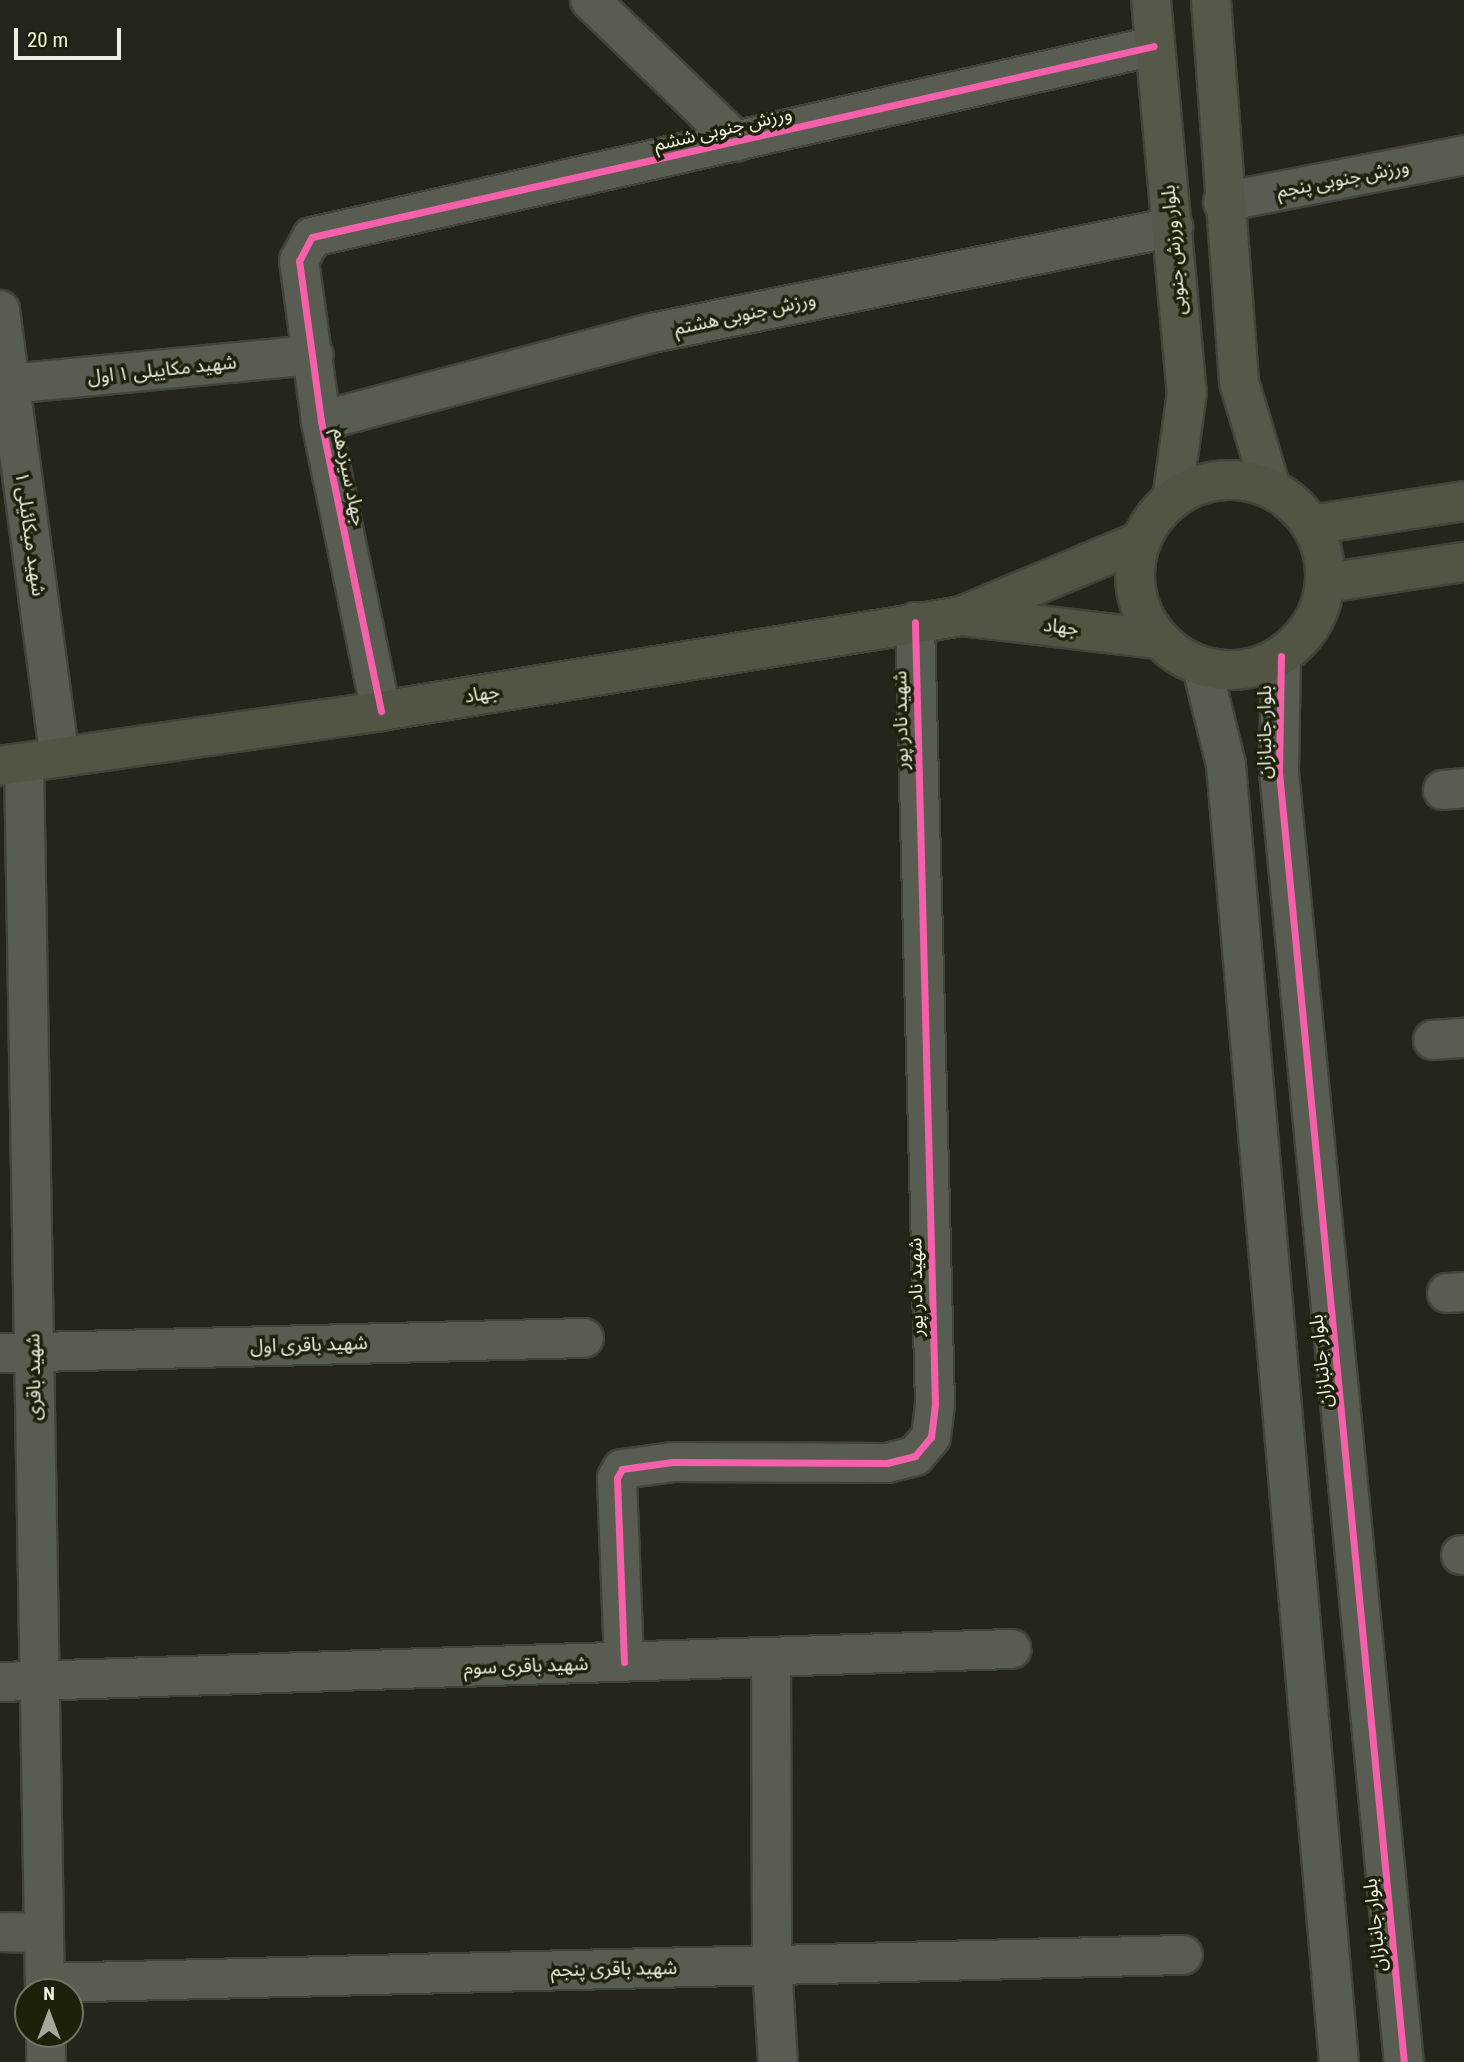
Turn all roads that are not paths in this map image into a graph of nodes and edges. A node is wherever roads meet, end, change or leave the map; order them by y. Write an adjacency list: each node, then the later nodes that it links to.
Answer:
1 (590, 0): 5 (street)
2 (1151, 0): 4 (main road, بلوار ورزش جنوبی)
3 (1212, 0): 7 (main road)
4 (1154, 46): 5 (street, ورزش جنوبی ششم); 8 (main road, بلوار ورزش جنوبی)
5 (737, 142): 9 (street, ورزش جنوبی ششم)
6 (1464, 155): 7 (street, ورزش جنوبی پنجم)
7 (1223, 202): 14 (main road)
8 (1173, 226): 13 (street, ورزش جنوبی هشتم); 15 (main road, بلوار ورزش جنوبی)
9 (302, 248): 11 (street, جهاد سیزدهم)
10 (0, 310): 12 (street, شهید میکائیلی ۱)
11 (314, 355): 12 (street, شهید مکاییلی ۱ اول); 13 (street, جهاد سیزدهم)
12 (5, 386): 27 (street, شهید میکائیلی ۱)
13 (321, 421): 26 (street, جهاد سیزدهم)
14 (1271, 489): 15 (main road); 17 (main road)
15 (1172, 500): 18 (main road)
16 (1464, 501): 17 (main road)
17 (1311, 525): 20 (main road)
18 (1141, 541): 21 (main road, جهاد); 23 (main road)
19 (1464, 562): 20 (main road)
20 (1326, 583): 24 (main road)
21 (962, 616): 22 (main road, جهاد); 23 (main road, جهاد)
22 (915, 622): 26 (main road, جهاد); 34 (street, شهید نادر پور)
23 (1159, 639): 25 (main road)
24 (1281, 656): 25 (main road); 30 (street, بلوار جانبازان)
25 (1202, 667): 31 (street, بلوار جانبازان)
26 (381, 711): 27 (main road, جهاد)
27 (28, 762): 29 (street, شهید باقری)
28 (584, 1338): 29 (street, شهید باقری اول)
29 (16, 1353): 36 (street, شهید باقری)
30 (1356, 1555): 31 (street); 45 (street, بلوار جانبازان)
31 (1298, 1558): 44 (street, بلوار جانبازان)
32 (1011, 1649): 33 (street, شهید باقری سوم)
33 (771, 1657): 34 (street, شهید باقری سوم); 40 (street)
34 (624, 1662): 36 (street, شهید باقری سوم)
35 (0, 1682): 36 (street, شهید باقری سوم)
36 (40, 1683): 38 (street, شهید باقری)
37 (0, 1933): 38 (street)
38 (44, 1933): 41 (street, شهید باقری)
39 (1183, 1955): 40 (street, شهید باقری پنجم)
40 (772, 1965): 42 (street, شهید باقری پنجم); 43 (street)
41 (45, 1978)
42 (84, 1987)
43 (778, 2062)
44 (1339, 2062)
45 (1405, 2062)

